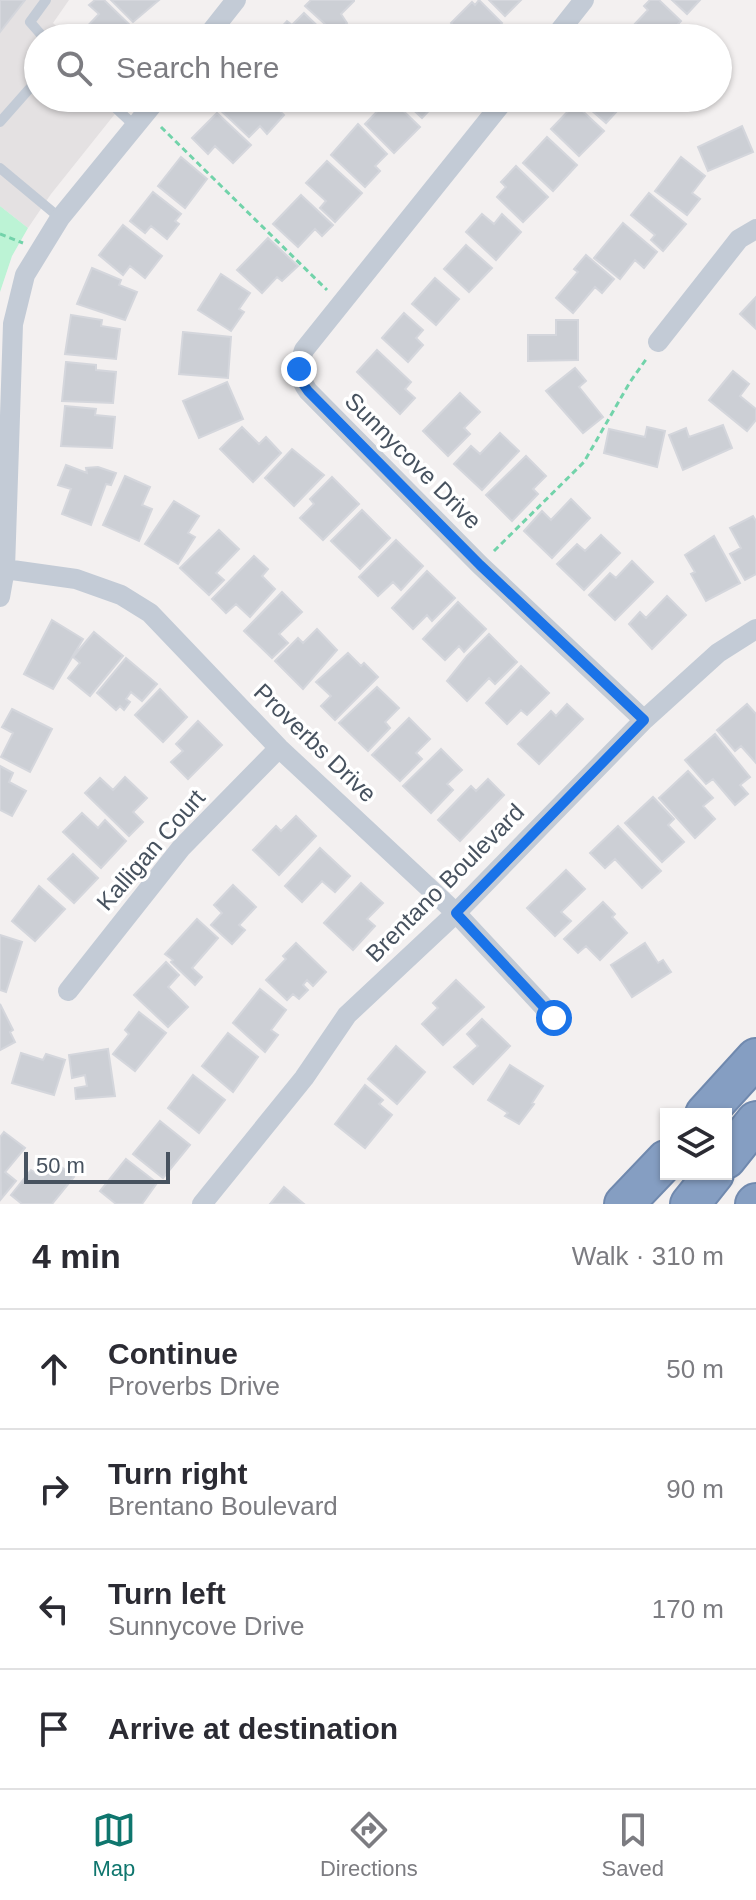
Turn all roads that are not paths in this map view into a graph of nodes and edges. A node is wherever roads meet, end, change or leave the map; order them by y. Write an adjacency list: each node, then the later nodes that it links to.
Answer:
1 (46, 0): 4 (lane)
2 (236, 0): 5 (street)
3 (584, 0): 6 (street)
4 (32, 24)
5 (217, 24)
6 (565, 24)
7 (24, 95): 10 (lane)
8 (146, 112): 12 (street)
9 (495, 112): 19 (street, Sunnycove Drive)
10 (0, 122)
11 (0, 168): 12 (lane)
12 (60, 218): 15 (street)
13 (756, 229): 14 (street)
14 (658, 342)
15 (4, 448): 16 (street)
16 (5, 569): 17 (street); 20 (street, Proverbs Drive)
17 (0, 597)
18 (756, 629): 19 (street, Brentano Boulevard)
19 (644, 720): 21 (street, Brentano Boulevard)
20 (279, 748): 21 (street, Proverbs Drive); 22 (street, Kalligan Court)
21 (456, 913): 23 (street, Proverbs Drive); 30 (street, Brentano Boulevard)
22 (68, 991)
23 (554, 1018)
24 (751, 1060): 25 (highway)
25 (710, 1108)
26 (756, 1121): 27 (highway)
27 (732, 1151)
28 (660, 1166): 31 (highway)
29 (709, 1180): 32 (highway)
30 (202, 1204)
31 (624, 1204)
32 (690, 1204)

